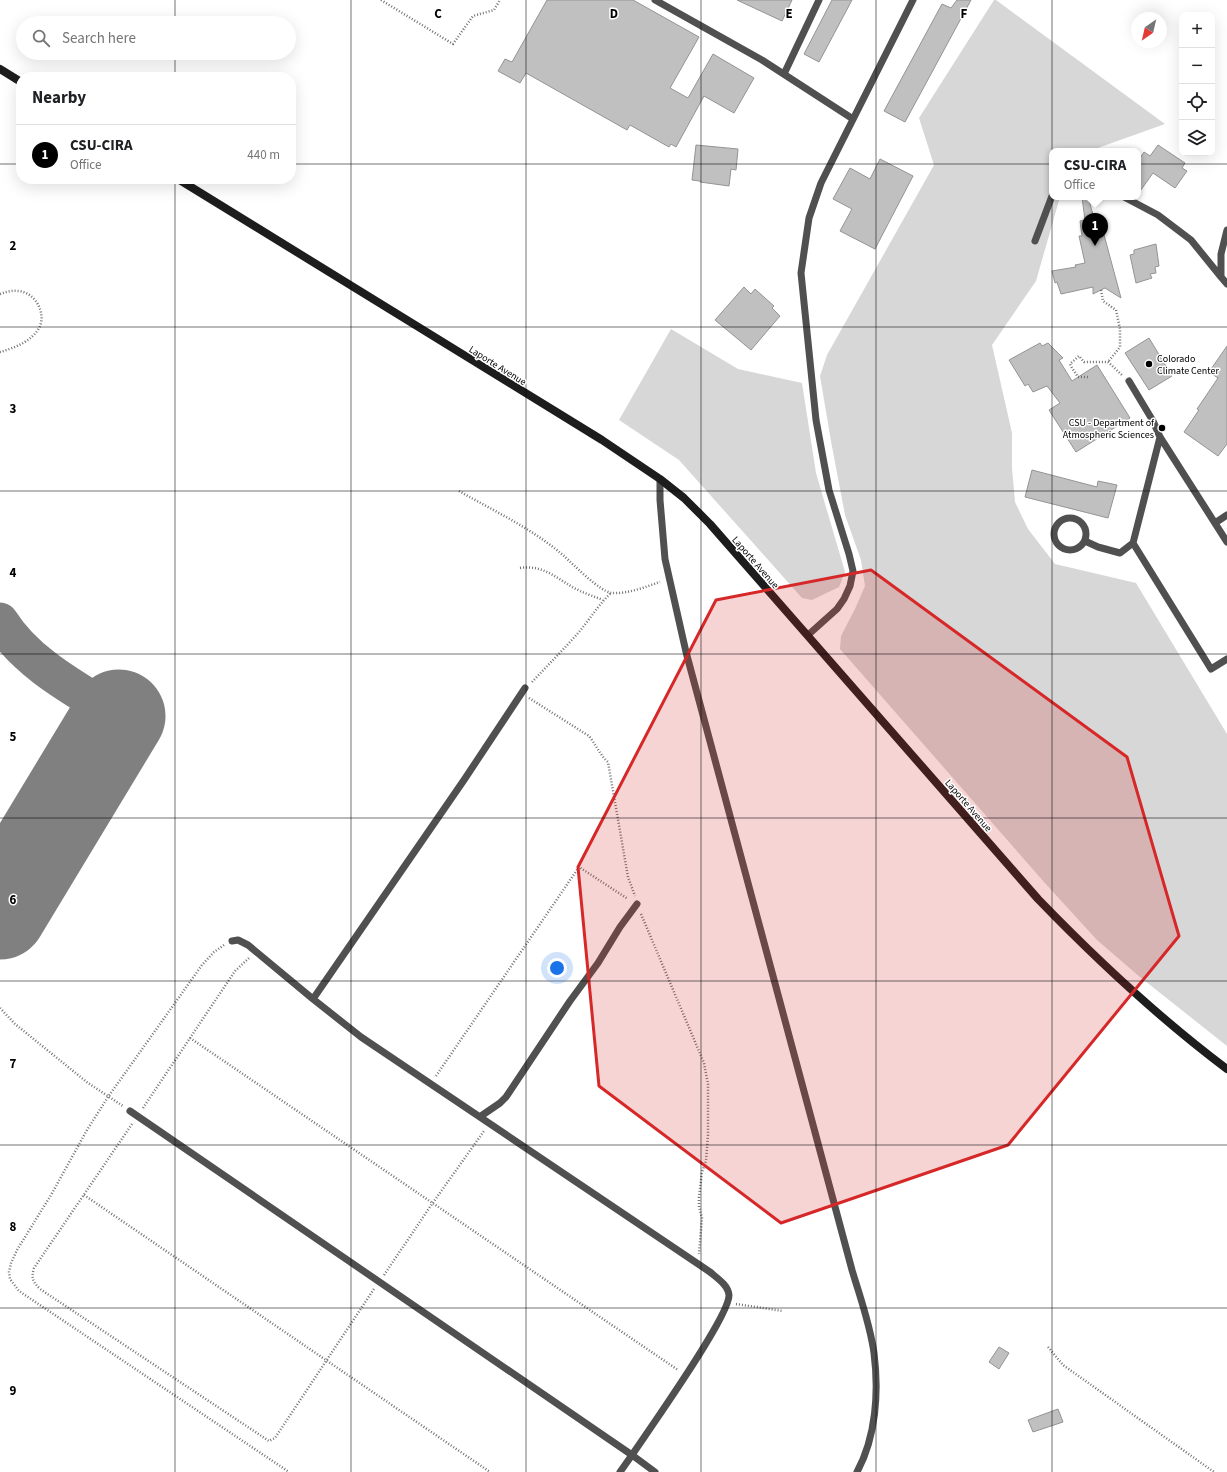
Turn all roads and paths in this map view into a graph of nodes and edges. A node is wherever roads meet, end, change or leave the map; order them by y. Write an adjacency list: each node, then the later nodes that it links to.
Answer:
1 (381, 0): 2 (path)
2 (500, 0)
3 (655, 0): 7 (lane)
4 (819, 0): 7 (lane)
5 (913, 0): 9 (lane)
6 (0, 70): 8 (street)
7 (784, 74): 9 (lane)
8 (16, 79)
9 (853, 119): 35 (lane)
10 (186, 184): 24 (street, Laporte Avenue)
11 (1050, 200): 14 (lane)
12 (1130, 200): 15 (lane)
13 (1227, 230): 15 (lane)
14 (1035, 241)
15 (1221, 277): 16 (lane)
16 (1227, 284)
17 (1101, 290): 20 (path)
18 (0, 294): 19 (path)
19 (0, 352)
20 (1108, 362): 21 (path); 22 (path)
21 (1088, 377)
22 (1128, 381): 23 (lane)
23 (1160, 437): 27 (lane); 30 (lane)
24 (660, 479): 32 (lane); 35 (street, Laporte Avenue)
25 (459, 492): 33 (path)
26 (1227, 515): 27 (lane)
27 (1215, 523): 29 (lane)
28 (1085, 541): 28 (lane); 30 (lane)
29 (1227, 542)
30 (1133, 543): 36 (lane)
31 (520, 568): 34 (path)
32 (670, 579): 33 (path); 65 (lane)
33 (611, 593): 34 (path)
34 (603, 600): 37 (path)
35 (808, 635): 44 (street, Laporte Avenue)
36 (1227, 659)
37 (524, 691): 38 (path); 41 (lane)
38 (638, 904): 45 (path); 49 (lane); 53 (path)
39 (232, 941): 40 (lane); 46 (path)
40 (257, 952): 41 (lane); 43 (path)
41 (313, 999): 45 (lane)
42 (0, 1008): 46 (path)
43 (190, 1038): 48 (path); 52 (path)
44 (1227, 1069)
45 (431, 1083): 49 (lane)
46 (108, 1097): 47 (path); 61 (path)
47 (130, 1111): 48 (lane)
48 (138, 1116): 51 (path); 54 (lane)
49 (481, 1116): 50 (lane)
50 (490, 1123): 52 (path); 53 (lane)
51 (84, 1195): 58 (path); 58 (path)
52 (432, 1204): 54 (path); 59 (path)
53 (699, 1264): 55 (lane)
54 (379, 1282): 58 (path); 60 (lane)
55 (728, 1303): 56 (path); 59 (lane)
56 (783, 1312)
57 (1048, 1346): 66 (path)
58 (327, 1360): 62 (path)
59 (685, 1375): 60 (lane)
60 (632, 1455): 63 (lane); 64 (lane)
61 (289, 1472)
62 (490, 1472)
63 (620, 1472)
64 (655, 1472)
65 (857, 1472)
66 (1214, 1472)

